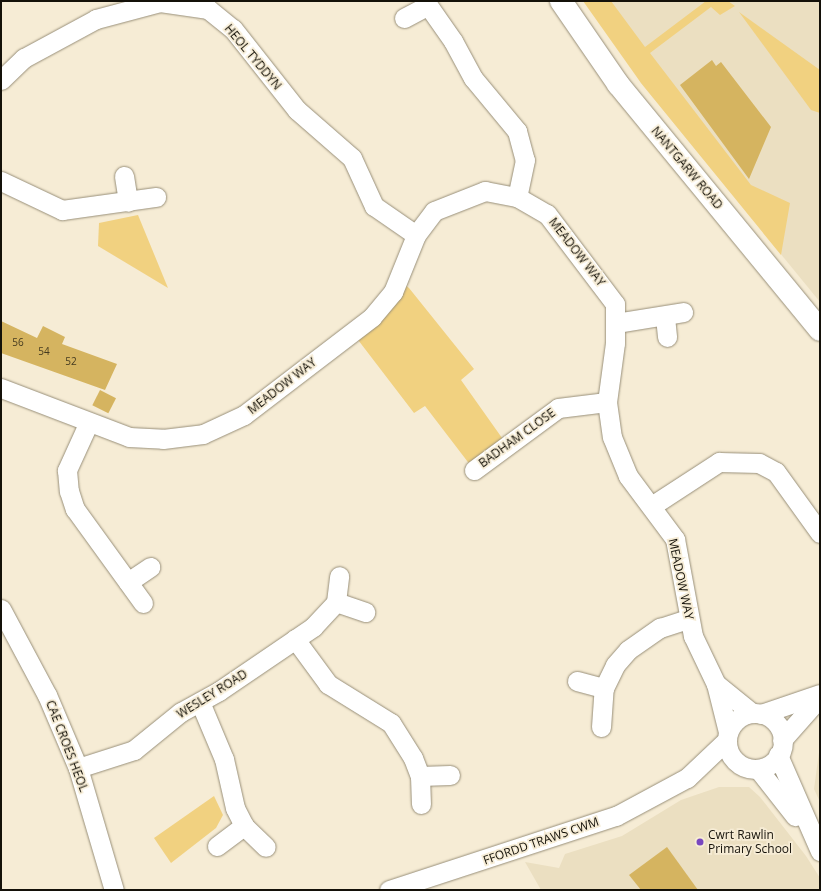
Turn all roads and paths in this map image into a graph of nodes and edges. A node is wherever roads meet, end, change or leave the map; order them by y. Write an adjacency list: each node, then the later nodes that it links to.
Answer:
1 (561, 1): 15 (main road, NANTGARW ROAD)
2 (186, 2): 5 (street, HEOL TYDDYN); 11 (street, HEOL TYDDYN)
3 (426, 3): 4 (street); 9 (street)
4 (404, 18)
5 (1, 80)
6 (124, 176): 10 (street)
7 (1, 181): 10 (street)
8 (156, 197): 10 (street)
9 (517, 197): 11 (street, MEADOW WAY); 14 (street, MEADOW WAY)
10 (128, 202)
11 (416, 235): 19 (street, MEADOW WAY)
12 (683, 312): 13 (street)
13 (665, 317): 14 (street); 16 (street)
14 (616, 323): 18 (street, MEADOW WAY)
15 (820, 330)
16 (667, 337)
17 (1, 388): 19 (street, MEADOW WAY)
18 (607, 402): 20 (street, BADHAM CLOSE); 21 (street, MEADOW WAY)
19 (88, 424): 25 (street)
20 (474, 470)
21 (653, 505): 22 (street); 30 (street, MEADOW WAY)
22 (820, 534)
23 (150, 567): 25 (street)
24 (339, 576): 26 (street)
25 (128, 582): 27 (street)
26 (336, 602): 29 (street); 31 (street, WESLEY ROAD)
27 (143, 603)
28 (1, 609): 42 (street, CAE CROES HEOL)
29 (365, 612)
30 (688, 618): 33 (street, MEADOW WAY); 34 (street)
31 (295, 639): 36 (street, WESLEY ROAD); 44 (street)
32 (577, 682): 34 (street)
33 (716, 684): 37 (street, MEADOW WAY); 39 (street, MEADOW WAY)
34 (604, 688): 38 (street)
35 (820, 696): 37 (street); 40 (street)
36 (200, 702): 42 (street, WESLEY ROAD); 47 (street)
37 (757, 714): 39 (street); 40 (street)
38 (601, 727)
39 (728, 736): 41 (street); 45 (street, FFORDD TRAWS CWM)
40 (780, 747): 41 (street); 48 (street)
41 (750, 767): 45 (street, FFORDD TRAWS CWM); 48 (street)
42 (78, 768): 51 (street, CAE CROES HEOL)
43 (450, 775): 44 (street)
44 (420, 776): 46 (street)
45 (687, 778): 52 (street, FFORDD TRAWS CWM)
46 (421, 804)
47 (244, 826): 49 (street); 50 (street)
48 (817, 845)
49 (217, 846)
50 (266, 848)
51 (114, 890)
52 (389, 890)

